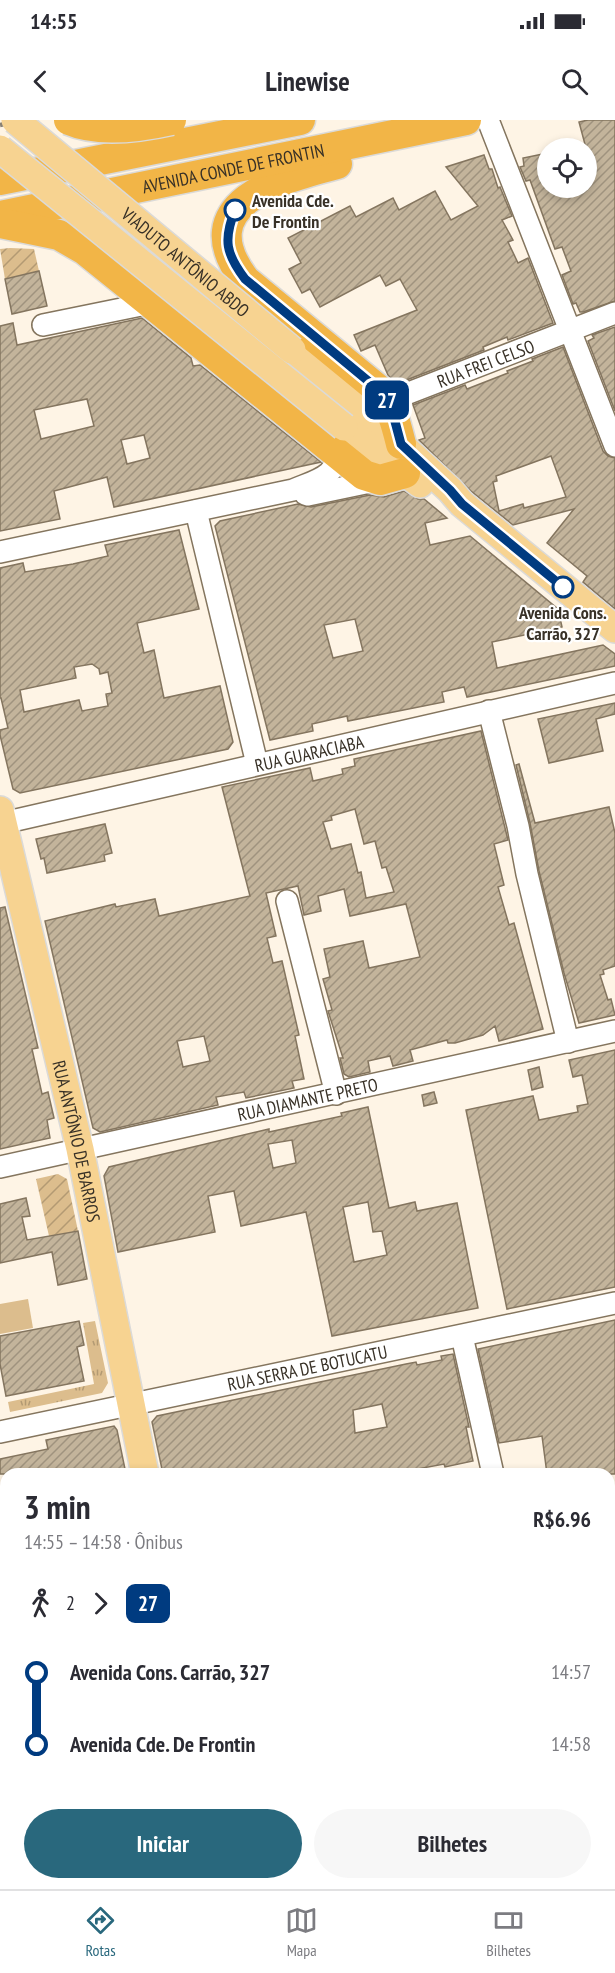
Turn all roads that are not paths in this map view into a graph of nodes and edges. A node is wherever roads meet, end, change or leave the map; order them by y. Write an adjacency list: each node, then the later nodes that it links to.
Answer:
1 (15, 120): 17 (main road, VIADUTO ANTÔNIO ABDO, bridge)
2 (69, 120): 3 (highway, bridge)
3 (171, 120)
4 (300, 120): 9 (highway, AVENIDA CONDE DE FRONTIN)
5 (466, 120): 7 (highway, AVENIDA CONDE DE FRONTIN)
6 (489, 120): 15 (street)
7 (363, 140): 10 (highway, AVENIDA CONDE DE FRONTIN); 16 (highway)
8 (0, 149): 17 (main road, VIADUTO ANTÔNIO ABDO, bridge)
9 (0, 180)
10 (0, 216)
11 (0, 224): 12 (highway)
12 (151, 303): 14 (street); 17 (highway)
13 (615, 313): 15 (street, RUA FREI CELSO)
14 (43, 326)
15 (571, 331): 16 (street, RUA FREI CELSO); 18 (street)
16 (388, 401): 17 (street, RUA FREI CELSO); 19 (highway)
17 (346, 429): 19 (main road); 19 (highway); 20 (street)
18 (615, 446)
19 (395, 466): 20 (street); 23 (main road)
20 (292, 490): 21 (street)
21 (195, 511): 22 (street); 26 (street)
22 (0, 552)
23 (615, 629)
24 (615, 683): 25 (street, RUA GUARACIABA)
25 (489, 711): 26 (street, RUA GUARACIABA); 30 (street)
26 (257, 764): 27 (street, RUA GUARACIABA)
27 (2, 817): 32 (main road, RUA ANTÔNIO DE BARROS)
28 (287, 901): 31 (street)
29 (615, 1031): 30 (street, RUA DIAMANTE PRETO)
30 (568, 1042): 31 (street, RUA DIAMANTE PRETO)
31 (336, 1094): 32 (street, RUA DIAMANTE PRETO)
32 (80, 1149): 33 (street, RUA DIAMANTE PRETO); 36 (main road, RUA ANTÔNIO DE BARROS)
33 (0, 1167)
34 (615, 1303): 35 (street, RUA SERRA DE BOTUCATU)
35 (462, 1336): 36 (street, RUA SERRA DE BOTUCATU); 39 (street)
36 (130, 1405): 37 (street, RUA SERRA DE BOTUCATU); 38 (main road, RUA ANTÔNIO DE BARROS)
37 (0, 1432)
38 (144, 1468)
39 (490, 1468)

